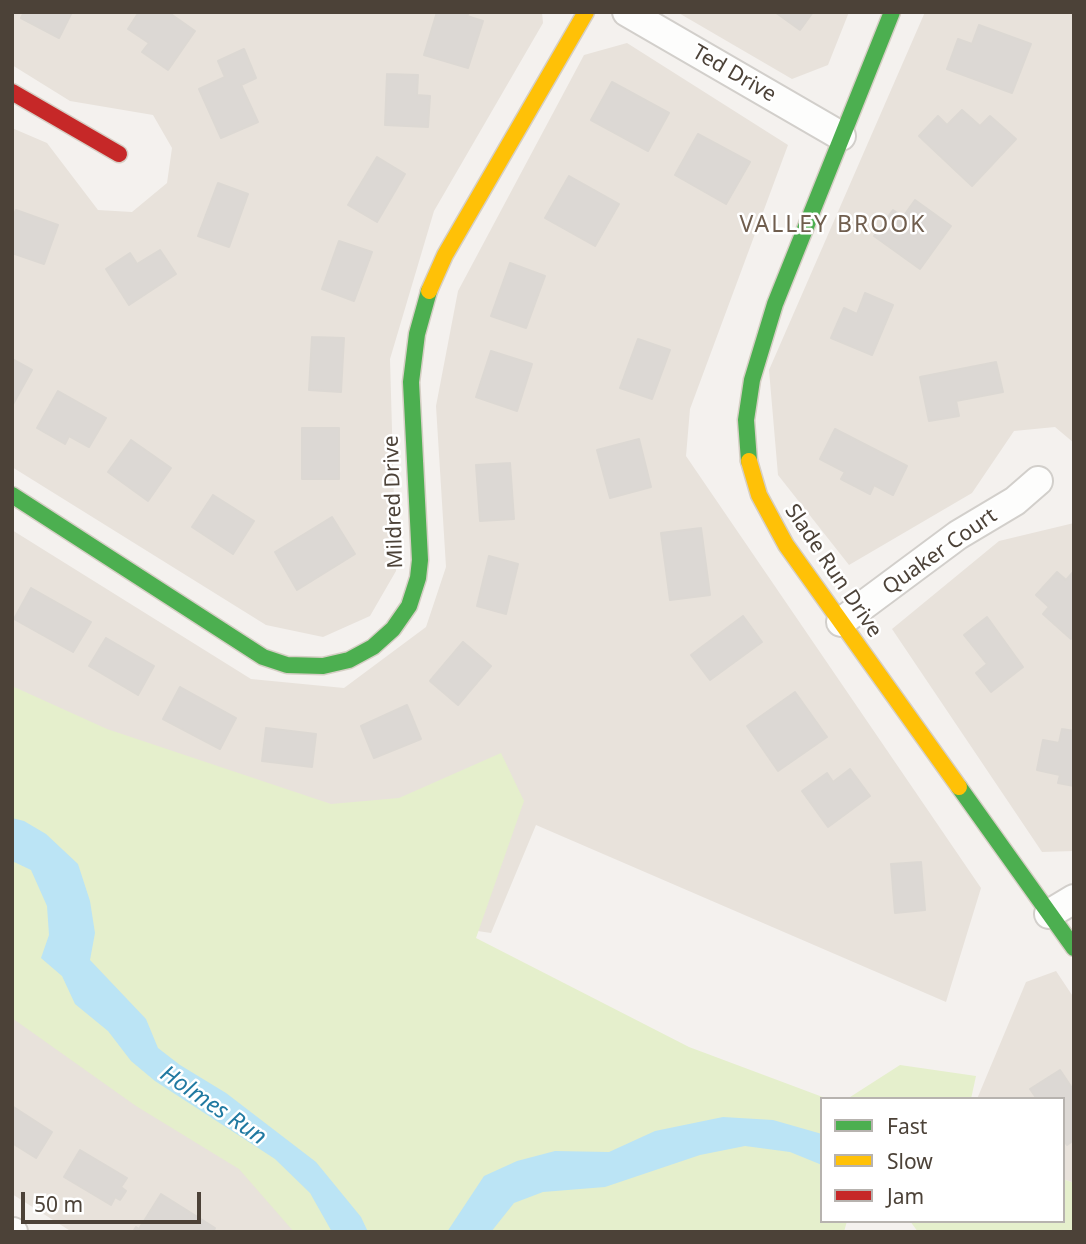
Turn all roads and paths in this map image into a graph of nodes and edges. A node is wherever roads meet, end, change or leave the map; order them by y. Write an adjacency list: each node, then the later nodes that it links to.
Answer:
1 (586, 12): 8 (street, Mildred Drive)
2 (627, 12): 5 (street, Ted Drive)
3 (892, 12): 5 (street, Slade Run Drive)
4 (12, 92): 6 (street)
5 (841, 136): 9 (street, Slade Run Drive)
6 (119, 154)
7 (1038, 481): 9 (street, Quaker Court)
8 (12, 495)
9 (841, 622): 11 (street, Slade Run Drive)
10 (1074, 899): 11 (street)
11 (1049, 914): 12 (street, Slade Run Drive)
12 (1074, 948)

